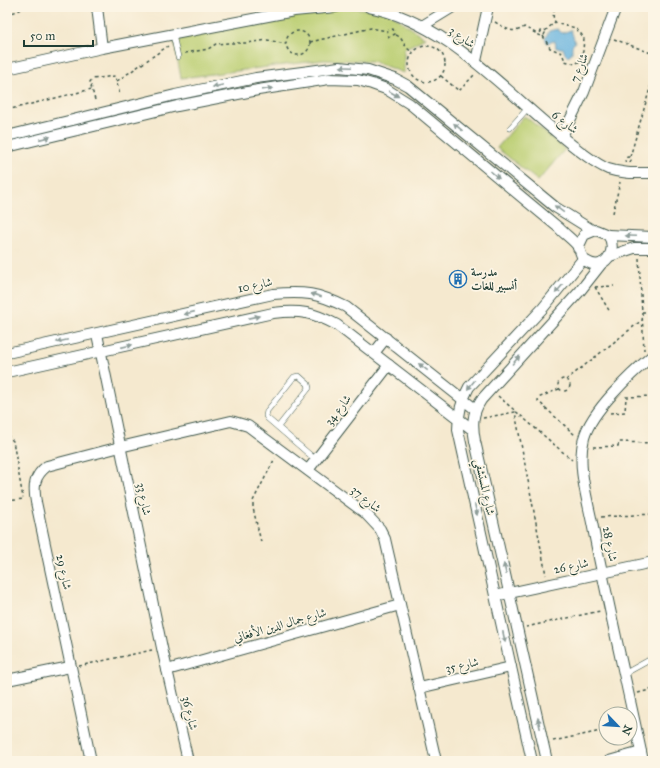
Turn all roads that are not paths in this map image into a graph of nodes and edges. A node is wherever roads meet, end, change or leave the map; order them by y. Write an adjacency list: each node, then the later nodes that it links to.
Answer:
1 (97, 7): 10 (street)
2 (336, 7): 6 (street)
3 (368, 7): 8 (street, شارع 3)
4 (453, 7): 8 (street)
5 (616, 7): 19 (street, شارع 7)
6 (294, 9): 9 (street)
7 (487, 11): 12 (street)
8 (422, 26): 12 (street, شارع 3)
9 (174, 38): 10 (street); 11 (lane)
10 (102, 48): 13 (street)
11 (178, 56)
12 (479, 64): 16 (street, شارع 6)
13 (7, 69)
14 (175, 95): 15 (street); 18 (street); 22 (street, one-way to 14)
15 (177, 106): 20 (street, one-way to 15); 25 (street, one-way to 25)
16 (528, 108): 17 (lane); 19 (street, شارع 6)
17 (510, 128)
18 (7, 136)
19 (562, 136): 21 (street, شارع 6)
20 (7, 147)
21 (653, 173)
22 (592, 230): 23 (street); 25 (street)
23 (608, 235): 24 (street, one-way to 23); 28 (street)
24 (653, 237)
25 (578, 248): 27 (street)
26 (653, 248): 28 (street)
27 (583, 259): 28 (street); 39 (street, شارع المستشفي, one-way to 39)
28 (606, 260): 40 (street, شارع المستشفي, one-way to 28)
29 (97, 334): 30 (street, شارع 10, one-way to 29); 31 (street, شارع 33); 33 (street, شارع 10, one-way to 33)
30 (386, 338): 32 (street); 35 (street, شارع 10)
31 (101, 352): 32 (street, one-way to 32); 37 (street); 44 (street, شارع 33)
32 (374, 353): 36 (street)
33 (7, 354)
34 (653, 355): 48 (street, شارع 28)
35 (408, 356): 38 (street); 39 (street, شارع 10, one-way to 35)
36 (389, 365): 38 (street); 45 (street, شارع 34)
37 (7, 372)
38 (398, 372): 41 (street)
39 (462, 399): 40 (street, شارع 10); 41 (street, شارع المستشفي)
40 (475, 409): 43 (street, شارع المستشفي)
41 (458, 418): 43 (street); 50 (street, شارع المستشفي, one-way to 50)
42 (278, 427): 42 (lane); 45 (lane)
43 (473, 430): 49 (street, شارع المستشفي, one-way to 43)
44 (120, 447): 46 (street, شارع 37); 53 (street, شارع 29); 55 (street, شارع 33)
45 (316, 460): 46 (street, شارع 34)
46 (308, 470): 51 (street, شارع 37)
47 (653, 562): 48 (street, شارع 26)
48 (602, 573): 49 (street, شارع 26); 56 (street, شارع 28)
49 (510, 593): 50 (street, شارع 26); 64 (street, شارع المستشفي, one-way to 49)
50 (495, 596): 54 (street, شارع المستشفي, one-way to 54)
51 (400, 605): 55 (street, شارع جمال الدين الأفغاني); 58 (street, شارع 37)
52 (653, 658): 56 (lane)
53 (70, 668): 57 (street); 60 (street, شارع 29)
54 (511, 668): 58 (street, شارع 35); 63 (street, شارع المستشفي)
55 (167, 670): 61 (street, شارع 36)
56 (624, 674): 59 (street, شارع 28)
57 (7, 680)
58 (419, 688): 62 (street, شارع 37)
59 (642, 757): 65 (street)
60 (91, 761)
61 (188, 761)
62 (436, 761)
63 (532, 761)
64 (547, 761)
65 (609, 761)

